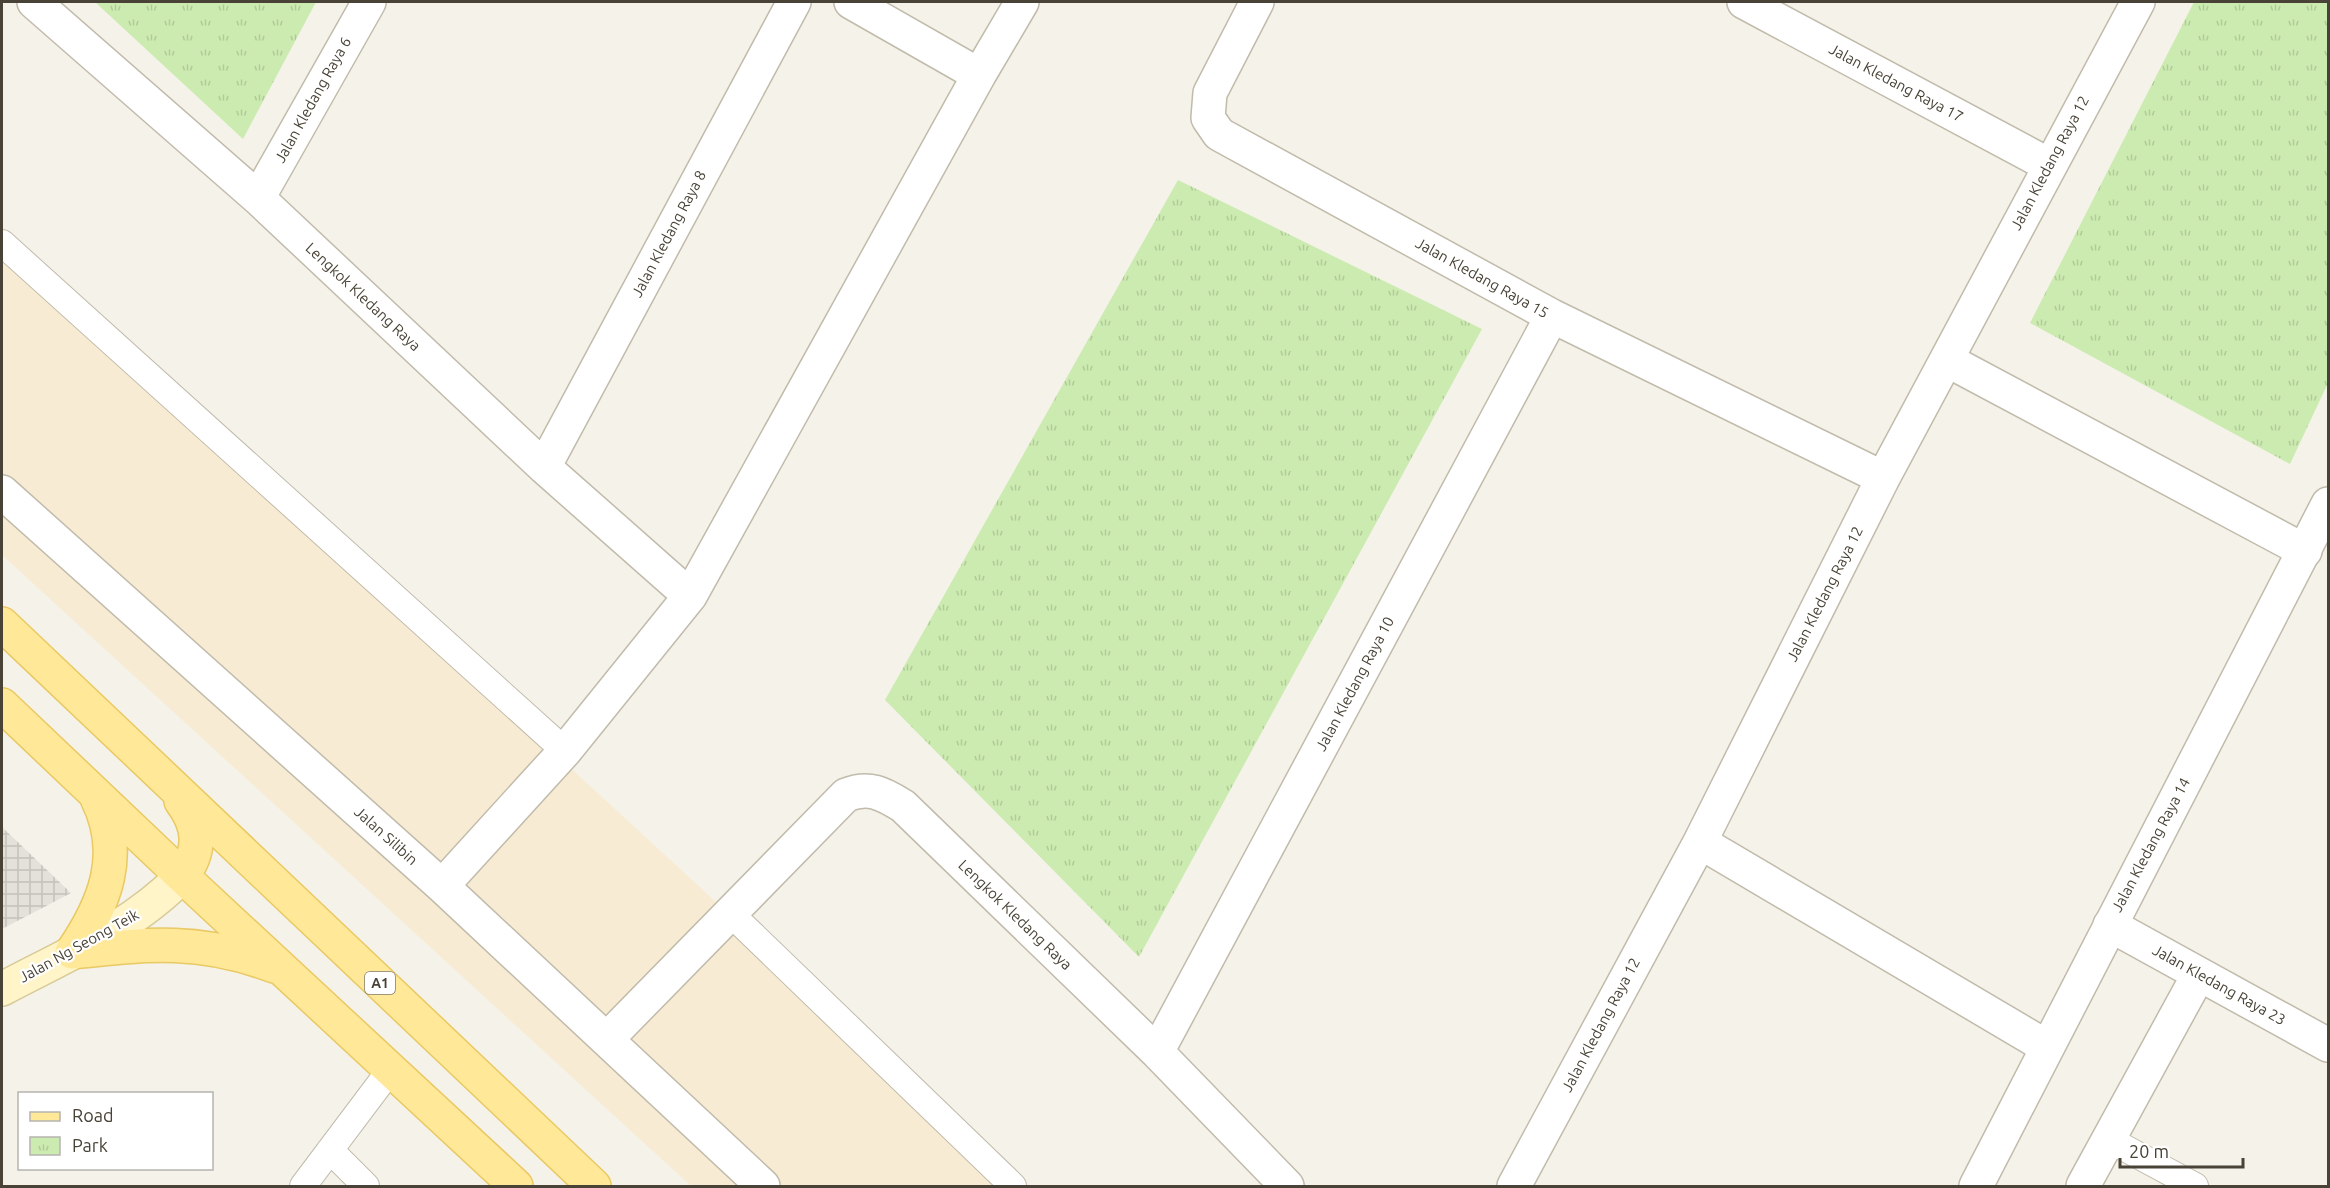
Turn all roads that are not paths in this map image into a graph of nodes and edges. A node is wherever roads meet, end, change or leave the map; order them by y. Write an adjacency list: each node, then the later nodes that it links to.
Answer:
1 (34, 2): 11 (street, Lengkok Kledang Raya)
2 (369, 2): 11 (street, Jalan Kledang Raya 6)
3 (794, 2): 15 (street, Jalan Kledang Raya 8)
4 (851, 2): 9 (street)
5 (1022, 2): 9 (street)
6 (1257, 2): 13 (street, Jalan Kledang Raya 15)
7 (1744, 2): 10 (street, Jalan Kledang Raya 17)
8 (2138, 2): 10 (street, Jalan Kledang Raya 12)
9 (979, 75): 20 (street)
10 (2049, 165): 14 (street, Jalan Kledang Raya 12)
11 (258, 198): 15 (street, Lengkok Kledang Raya)
12 (2, 243): 23 (lane)
13 (1552, 316): 16 (street, Jalan Kledang Raya 15); 38 (street, Jalan Kledang Raya 10)
14 (1947, 360): 16 (street, Jalan Kledang Raya 12); 19 (street)
15 (544, 467): 20 (street, Lengkok Kledang Raya)
16 (1883, 478): 26 (street, Jalan Kledang Raya 12)
17 (2, 492): 28 (street, Jalan Silibin)
18 (2328, 504): 19 (street, Jalan Kledang Raya 14)
19 (2305, 551): 30 (street, Jalan Kledang Raya 14)
20 (690, 596): 23 (street)
21 (2, 624): 24 (main road, A1)
22 (2, 705): 25 (main road)
23 (565, 751): 28 (street)
24 (166, 780): 27 (main road); 45 (main road, A1)
25 (92, 789): 27 (main road); 31 (main road)
26 (1700, 842): 37 (street); 49 (street, Jalan Kledang Raya 12)
27 (182, 876): 31 (main road, Jalan Ng Seong Teik); 32 (main road)
28 (442, 886): 35 (street, Jalan Silibin)
29 (730, 913): 35 (street, Lengkok Kledang Raya); 38 (street, Lengkok Kledang Raya); 47 (lane)
30 (2110, 925): 33 (street, Jalan Kledang Raya 23); 37 (street, Jalan Kledang Raya 14)
31 (72, 952): 32 (main road); 34 (main road, Jalan Ng Seong Teik)
32 (288, 972): 39 (main road)
33 (2199, 974): 36 (street, Jalan Kledang Raya 23); 40 (street)
34 (2, 989)
35 (607, 1039): 46 (street, Jalan Silibin)
36 (2328, 1045)
37 (2047, 1047): 50 (street, Jalan Kledang Raya 14)
38 (1157, 1052): 48 (street, Lengkok Kledang Raya)
39 (391, 1068): 41 (lane); 44 (main road)
40 (2108, 1139): 51 (street); 52 (lane)
41 (330, 1150): 42 (lane); 43 (lane)
42 (303, 1186)
43 (366, 1186)
44 (516, 1186)
45 (594, 1186)
46 (764, 1186)
47 (1013, 1186)
48 (1287, 1186)
49 (1514, 1186)
50 (1976, 1186)
51 (2083, 1186)
52 (2195, 1186)

